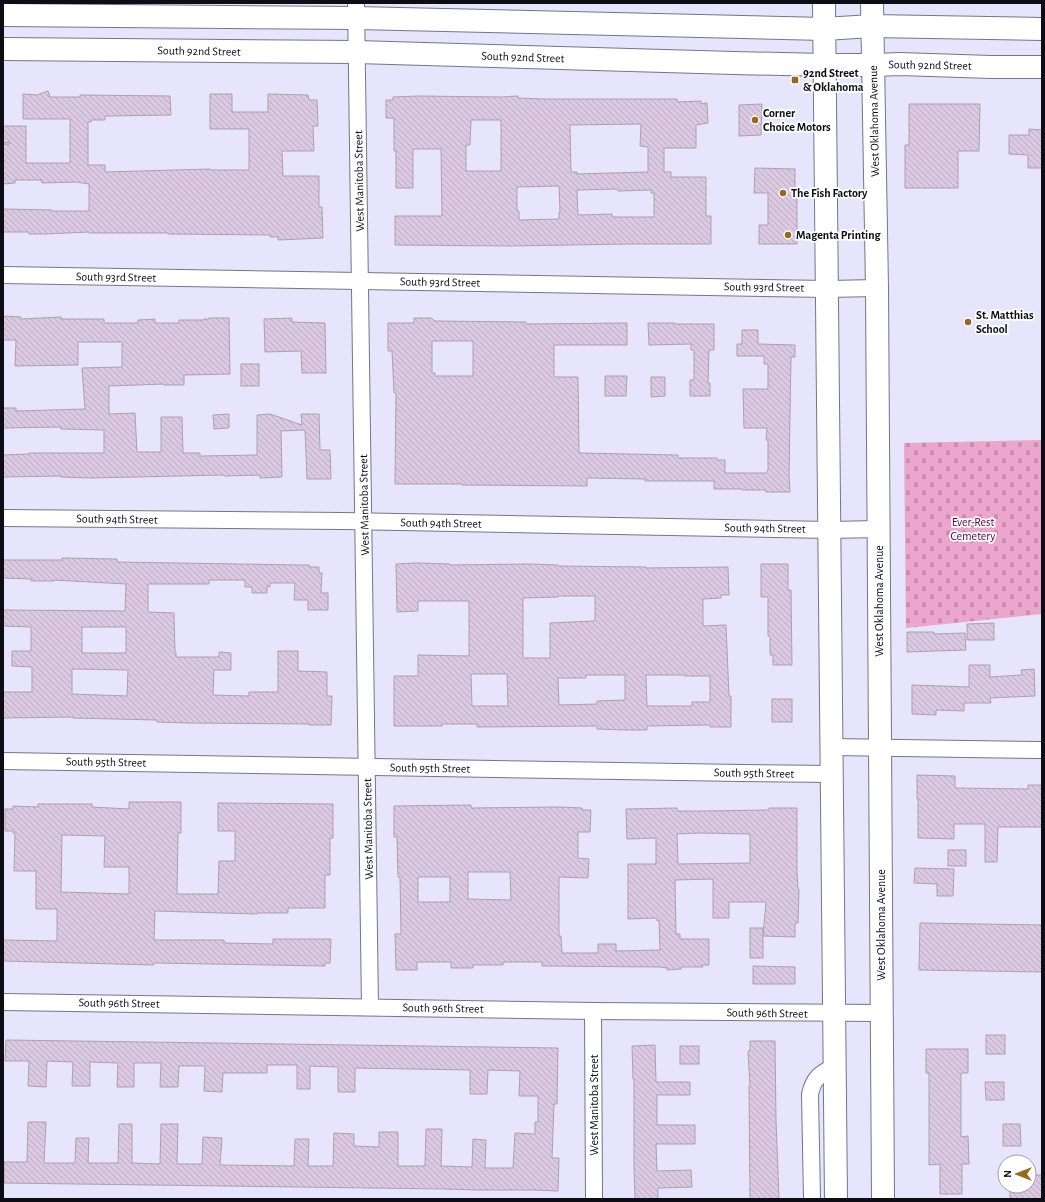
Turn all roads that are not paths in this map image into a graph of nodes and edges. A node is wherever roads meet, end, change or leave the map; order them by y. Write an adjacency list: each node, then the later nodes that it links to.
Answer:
1 (824, 3): 6 (main road)
2 (872, 3): 5 (main road, West Oklahoma Avenue)
3 (356, 11): 4 (main road); 6 (main road); 9 (street, West Manitoba Street)
4 (3, 15)
5 (872, 26): 6 (main road); 7 (main road); 11 (main road, West Oklahoma Avenue)
6 (824, 29): 10 (main road)
7 (1042, 29)
8 (3, 49): 9 (main road, South 92nd Street)
9 (357, 52): 10 (main road, South 92nd Street); 14 (street, West Manitoba Street)
10 (824, 65): 11 (main road, South 92nd Street); 16 (main road)
11 (873, 65): 12 (main road, South 92nd Street); 15 (main road, West Oklahoma Avenue)
12 (1042, 66)
13 (3, 275): 14 (street, South 93rd Street)
14 (360, 281): 16 (street, South 93rd Street); 18 (street, West Manitoba Street)
15 (877, 288): 16 (street, South 93rd Street); 19 (main road, West Oklahoma Avenue)
16 (828, 289): 20 (main road)
17 (3, 518): 18 (street, South 94th Street)
18 (364, 522): 20 (street, South 94th Street); 25 (street, West Manitoba Street)
19 (878, 529): 20 (street, South 94th Street); 22 (main road, West Oklahoma Avenue)
20 (830, 530): 21 (main road)
21 (832, 747): 22 (street); 26 (main road)
22 (880, 747): 23 (street); 30 (main road, West Oklahoma Avenue)
23 (1042, 750)
24 (3, 760): 25 (street, South 95th Street)
25 (366, 767): 26 (street, South 95th Street); 28 (street, West Manitoba Street)
26 (832, 774): 31 (main road)
27 (3, 1002): 28 (street, South 96th Street)
28 (370, 1007): 29 (street, South 96th Street)
29 (593, 1011): 31 (street, South 96th Street); 33 (street, West Manitoba Street)
30 (882, 1013): 31 (street, South 96th Street); 36 (main road, West Oklahoma Avenue)
31 (834, 1014): 32 (main road)
32 (835, 1066): 34 (street); 35 (main road)
33 (594, 1199)
34 (812, 1199)
35 (836, 1199)
36 (883, 1199)

